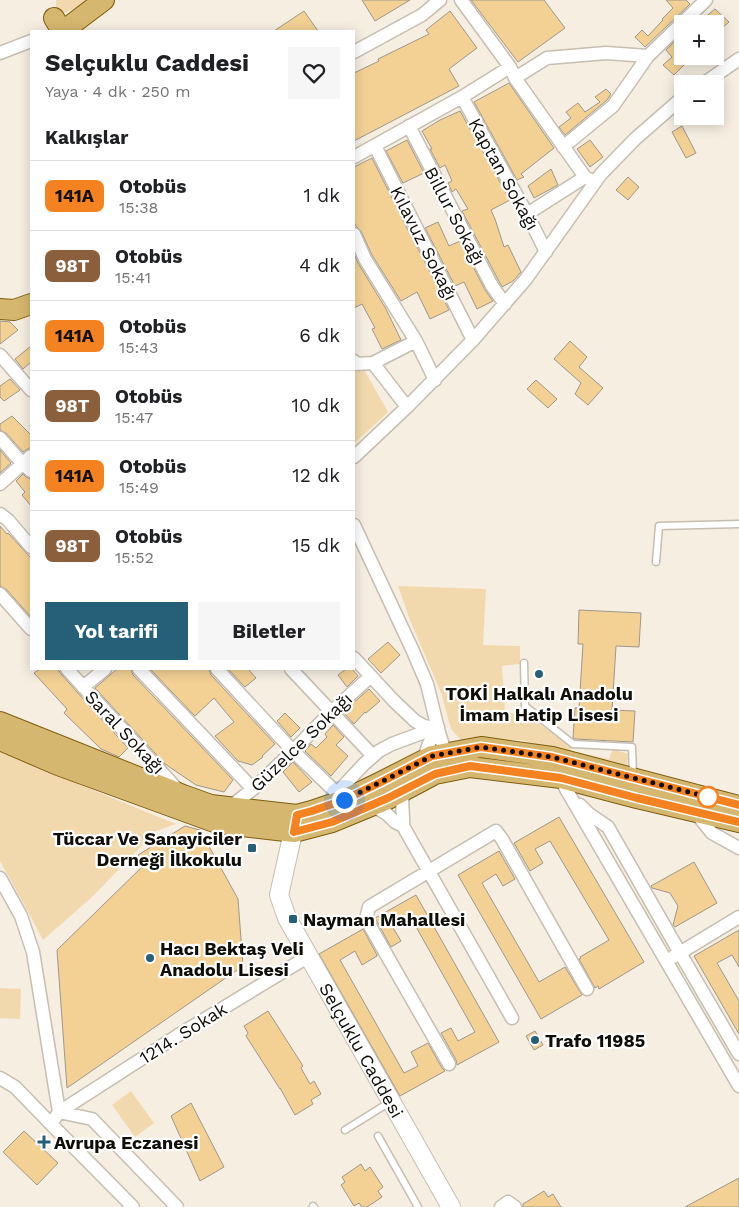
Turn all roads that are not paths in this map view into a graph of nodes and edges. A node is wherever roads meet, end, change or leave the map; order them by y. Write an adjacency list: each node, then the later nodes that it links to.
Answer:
1 (104, 0): 5 (main road)
2 (440, 0): 7 (street)
3 (461, 0): 11 (street)
4 (706, 0): 9 (street)
5 (59, 23)
6 (30, 41): 8 (street)
7 (355, 51)
8 (0, 54)
9 (648, 56): 11 (street); 17 (street)
10 (739, 59): 12 (street)
11 (512, 73): 13 (street); 17 (street)
12 (716, 75)
13 (462, 97): 15 (street); 20 (street, Kaptan Sokağı)
14 (674, 105): 19 (street)
15 (408, 126): 16 (street); 24 (street, Billur Sokağı)
16 (376, 146): 18 (street); 26 (street, Kılavuz Sokağı)
17 (563, 147): 19 (street)
18 (355, 157)
19 (590, 180): 20 (street); 22 (street)
20 (527, 214): 22 (street, Kaptan Sokağı)
21 (355, 236): 27 (street)
22 (546, 252): 24 (street)
23 (30, 304): 25 (main road)
24 (505, 304): 26 (street)
25 (0, 309)
26 (474, 340): 31 (street)
27 (416, 341): 29 (street); 31 (street)
28 (0, 355): 32 (street)
29 (373, 363): 30 (street); 33 (street)
30 (355, 364)
31 (435, 380): 33 (street)
32 (30, 389)
33 (408, 407): 35 (street)
34 (0, 438): 36 (street)
35 (355, 456)
36 (28, 464): 37 (street)
37 (0, 484)
38 (0, 514): 41 (street)
39 (739, 524): 42 (lane)
40 (355, 527): 56 (street)
41 (30, 546)
42 (656, 562)
43 (0, 594): 44 (street)
44 (30, 628)
45 (355, 659): 52 (street)
46 (524, 663): 64 (lane)
47 (68, 670): 53 (street, Saral Sokağı)
48 (104, 670): 53 (street)
49 (140, 670): 66 (street)
50 (218, 670): 59 (street)
51 (292, 670): 54 (street)
52 (370, 676): 54 (street, Güzelce Sokağı); 56 (street)
53 (83, 687): 68 (street, Saral Sokağı)
54 (331, 712): 59 (street, Güzelce Sokağı); 60 (street)
55 (0, 722): 68 (main road)
56 (437, 728): 58 (street); 60 (street); 62 (street); 63 (street)
57 (0, 740): 75 (main road)
58 (468, 750): 61 (main road); 63 (main road)
59 (293, 751): 66 (street, Güzelce Sokağı); 69 (street)
60 (373, 756): 69 (street)
61 (552, 757): 64 (main road); 65 (street)
62 (424, 760): 63 (main road); 69 (main road)
63 (448, 762): 65 (main road); 67 (main road)
64 (633, 778): 71 (main road)
65 (563, 784): 73 (main road); 81 (street); 83 (street)
66 (253, 789): 72 (street, Güzelce Sokağı)
67 (404, 790): 70 (main road); 76 (street)
68 (183, 795): 72 (main road)
69 (340, 796): 75 (main road)
70 (372, 805): 75 (main road); 76 (street)
71 (739, 806)
72 (230, 807): 75 (main road)
73 (695, 812): 74 (main road); 77 (street)
74 (739, 822)
75 (295, 824): 82 (street, Selçuklu Caddesi)
76 (402, 826): 78 (street)
77 (739, 848)
78 (429, 871): 84 (street); 85 (street); 87 (street)
79 (0, 878): 91 (street)
80 (738, 920): 81 (street)
81 (680, 953): 83 (street); 86 (street)
82 (308, 956): 90 (street, Selçuklu Caddesi); 91 (street, 1214. Sokak)
83 (666, 961): 89 (street)
84 (587, 989)
85 (512, 1018)
86 (739, 1054)
87 (449, 1064)
88 (0, 1078): 92 (street)
89 (739, 1086)
90 (391, 1101): 93 (lane); 98 (street, Selçuklu Caddesi)
91 (59, 1112): 92 (street); 96 (street)
92 (51, 1124): 95 (street)
93 (345, 1130)
94 (378, 1136): 97 (lane)
95 (133, 1207)
96 (177, 1207)
97 (418, 1207)
98 (451, 1207)
99 (501, 1207): 100 (street)
100 (516, 1207)

